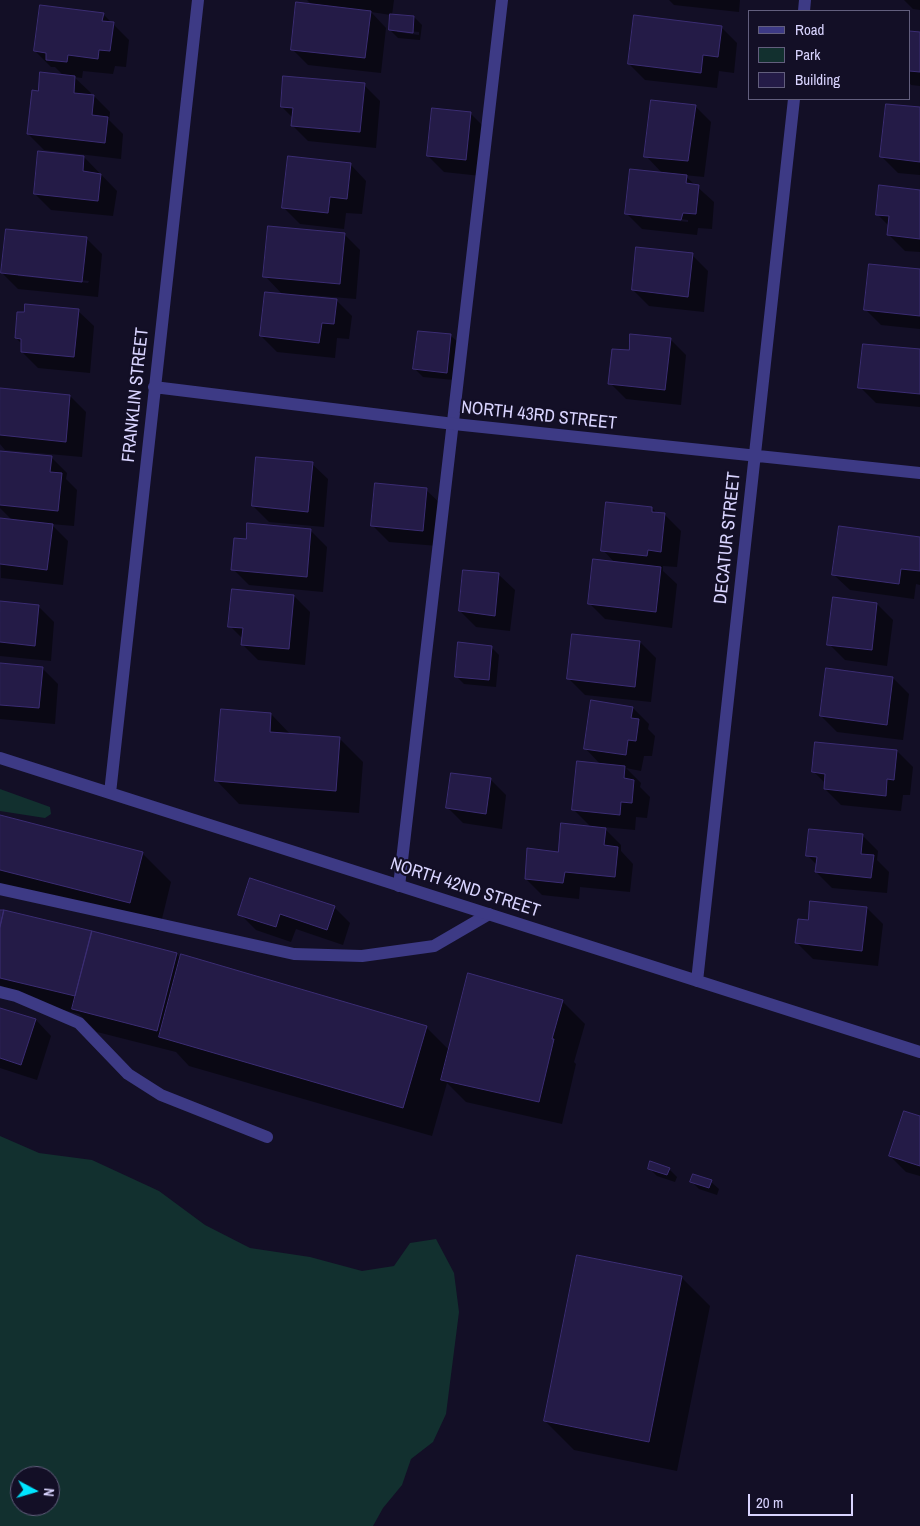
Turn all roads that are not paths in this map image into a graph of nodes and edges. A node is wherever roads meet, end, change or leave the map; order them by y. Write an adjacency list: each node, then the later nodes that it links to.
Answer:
1 (198, 0): 4 (street, FRANKLIN STREET)
2 (502, 0): 5 (street)
3 (794, 100): 6 (street, DECATUR STREET)
4 (154, 387): 5 (street, NORTH 43RD STREET); 9 (street, FRANKLIN STREET)
5 (454, 424): 6 (street, NORTH 43RD STREET); 10 (street)
6 (754, 457): 7 (street, NORTH 43RD STREET); 13 (street, DECATUR STREET)
7 (920, 473)
8 (0, 758): 9 (street, NORTH 42ND STREET)
9 (110, 793): 10 (street, NORTH 42ND STREET)
10 (399, 886): 12 (street, NORTH 42ND STREET)
11 (0, 889): 12 (street)
12 (489, 914): 13 (street, NORTH 42ND STREET)
13 (697, 981): 15 (street, NORTH 42ND STREET)
14 (0, 992): 16 (street)
15 (920, 1052)
16 (268, 1137)

